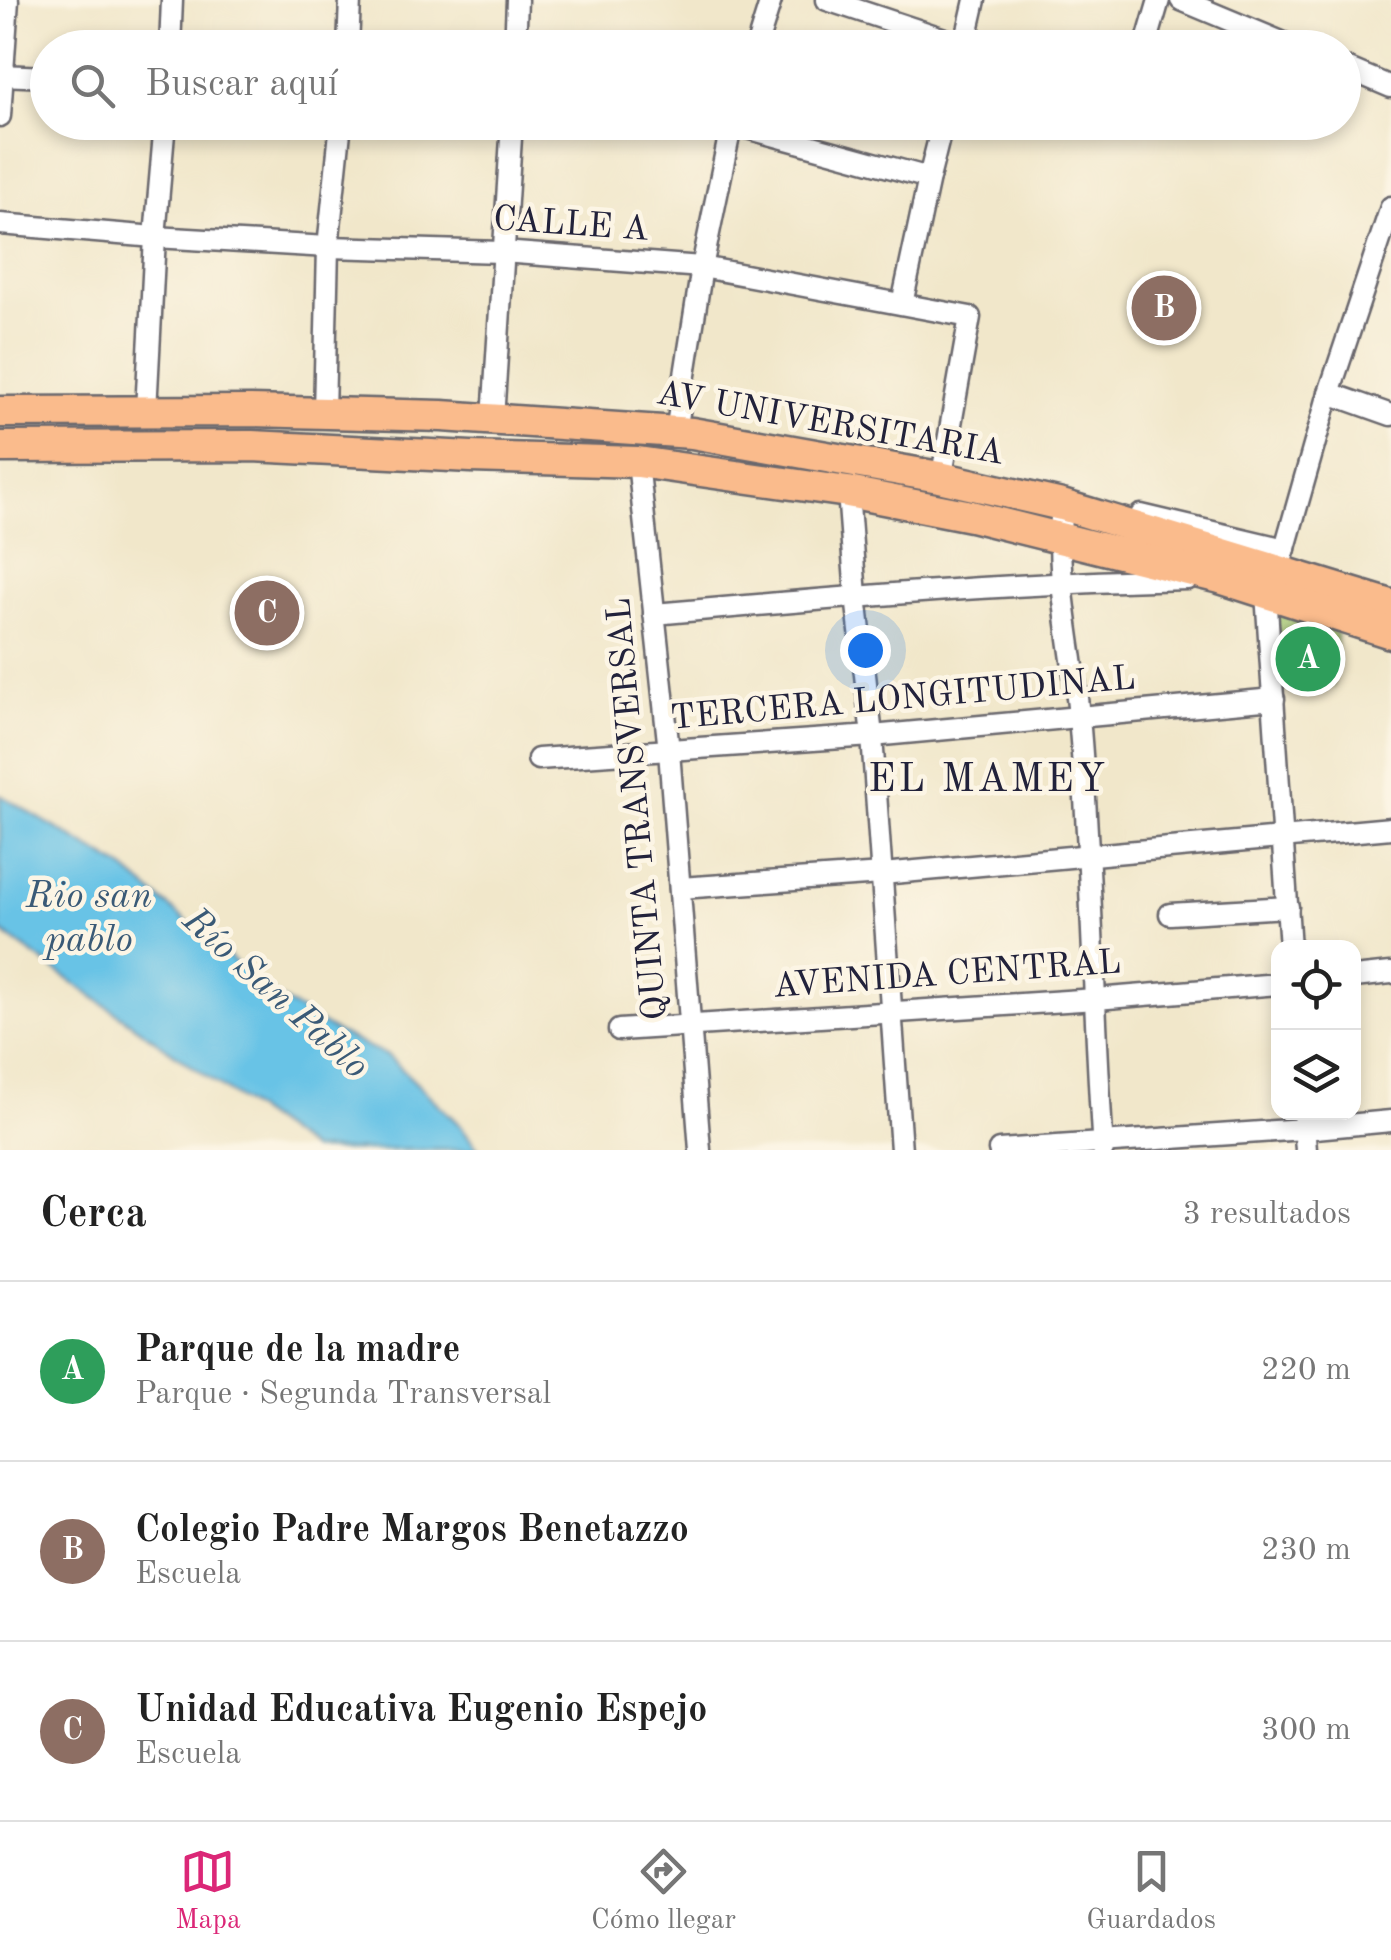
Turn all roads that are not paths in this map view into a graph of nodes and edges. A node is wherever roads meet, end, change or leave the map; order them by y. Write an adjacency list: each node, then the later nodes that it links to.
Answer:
1 (8, 0): 19 (street)
2 (172, 0): 10 (street)
3 (350, 0): 11 (street)
4 (516, 0): 12 (street)
5 (772, 0): 13 (street)
6 (827, 0): 14 (street)
7 (975, 0): 15 (street)
8 (1160, 0): 16 (street)
9 (1181, 0): 17 (street)
10 (171, 30)
11 (349, 30)
12 (515, 30)
13 (762, 30)
14 (916, 30)
15 (970, 30)
16 (1151, 30)
17 (1253, 30)
18 (1361, 74): 21 (street)
19 (1, 75): 20 (street); 22 (street)
20 (30, 76)
21 (1391, 87)
22 (0, 116)
23 (163, 140): 32 (street)
24 (339, 140): 33 (street)
25 (511, 140): 35 (street)
26 (729, 140): 36 (street)
27 (790, 140): 29 (street)
28 (939, 140): 29 (street)
29 (928, 178): 37 (street)
30 (1391, 207): 34 (street)
31 (0, 224): 32 (street, CALLE A)
32 (155, 238): 33 (street, CALLE A); 39 (street)
33 (328, 247): 35 (street, CALLE A); 42 (street)
34 (1384, 248): 38 (street)
35 (502, 252): 36 (street, CALLE A); 44 (street)
36 (702, 268): 37 (street, CALLE A); 45 (street)
37 (902, 304): 49 (street, CALLE A)
38 (1329, 393): 43 (street); 53 (street)
39 (146, 410): 40 (highway, AV UNIVERSITARIA); 41 (highway, AV UNIVERSITARIA)
40 (251, 411): 42 (highway, AV UNIVERSITARIA); 46 (highway)
41 (0, 412)
42 (324, 413): 44 (highway, AV UNIVERSITARIA)
43 (1391, 415)
44 (493, 419): 45 (highway, AV UNIVERSITARIA)
45 (676, 432): 49 (highway, AV UNIVERSITARIA)
46 (252, 446): 47 (highway, AV UNIVERSITARIA); 48 (highway, AV UNIVERSITARIA)
47 (0, 447)
48 (638, 462): 50 (highway, AV UNIVERSITARIA); 58 (street, QUINTA TRANSVERSAL)
49 (941, 473): 51 (highway, AV UNIVERSITARIA); 53 (street)
50 (848, 492): 52 (highway, AV UNIVERSITARIA); 56 (street)
51 (1062, 505): 52 (street); 53 (highway, AV UNIVERSITARIA)
52 (1058, 537): 54 (highway, AV UNIVERSITARIA); 55 (street)
53 (1277, 570): 54 (highway, AV UNIVERSITARIA); 57 (highway, AV UNIVERSITARIA); 59 (highway, AV UNIVERSITARIA); 60 (street)
54 (1220, 578): 55 (street)
55 (1062, 582): 56 (street); 61 (street)
56 (856, 596): 58 (street); 62 (street)
57 (1391, 604)
58 (654, 614): 63 (street, QUINTA TRANSVERSAL)
59 (1391, 633)
60 (1274, 699): 61 (street, TERCERA LONGITUDINAL); 66 (street)
61 (1079, 717): 62 (street, TERCERA LONGITUDINAL); 67 (street)
62 (872, 736): 63 (street, TERCERA LONGITUDINAL); 68 (street)
63 (669, 752): 64 (street, TERCERA LONGITUDINAL); 69 (street, QUINTA TRANSVERSAL)
64 (538, 760)
65 (1391, 828): 66 (street)
66 (1283, 838): 67 (street); 70 (street)
67 (1087, 855): 68 (street); 76 (street)
68 (882, 874): 69 (street); 77 (street)
69 (680, 888): 78 (street, QUINTA TRANSVERSAL)
70 (1288, 908): 71 (street); 72 (street)
71 (1170, 914)
72 (1290, 940)
73 (1391, 973): 74 (street)
74 (1361, 976)
75 (1271, 985): 76 (street, AVENIDA CENTRAL)
76 (1096, 1000): 77 (street, AVENIDA CENTRAL); 82 (street)
77 (892, 1012): 78 (street, AVENIDA CENTRAL); 84 (street)
78 (689, 1024): 79 (street, AVENIDA CENTRAL); 83 (street, QUINTA TRANSVERSAL)
79 (619, 1030)
80 (1391, 1121): 81 (street)
81 (1304, 1130): 82 (street)
82 (1102, 1146): 85 (street)
83 (700, 1150)
84 (901, 1150)
85 (998, 1150)

